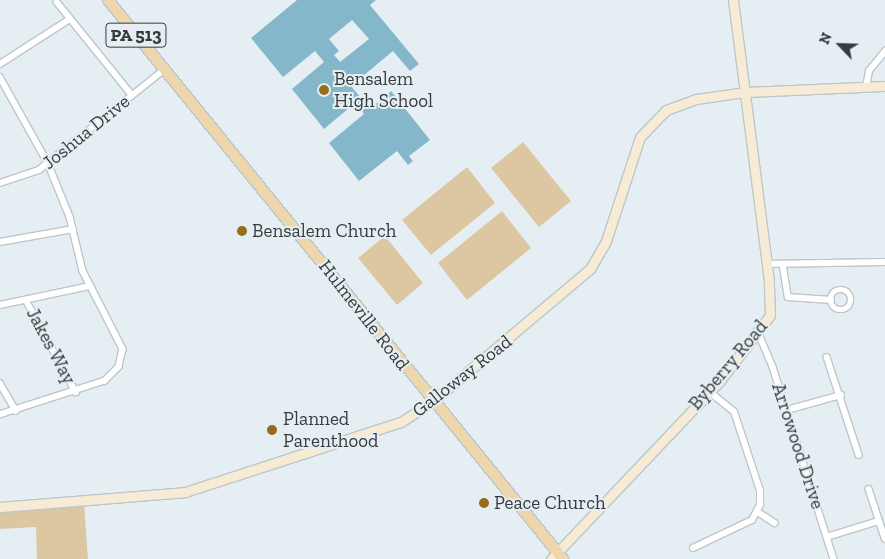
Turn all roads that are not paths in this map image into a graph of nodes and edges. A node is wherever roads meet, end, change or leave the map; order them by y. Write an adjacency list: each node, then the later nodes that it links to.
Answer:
1 (108, 0): 7 (main road, Hulmeville Road / PA 513)
2 (732, 0): 11 (main road, Byberry Road)
3 (57, 2): 4 (street)
4 (70, 19): 6 (street); 12 (street)
5 (885, 51): 10 (street)
6 (0, 64)
7 (165, 69): 12 (street, Joshua Drive); 30 (main road, Hulmeville Road / PA 513)
8 (0, 77): 13 (street)
9 (885, 86): 10 (main road, Galloway Road)
10 (866, 87): 11 (main road, Galloway Road)
11 (745, 92): 18 (main road, Byberry Road); 30 (main road, Galloway Road)
12 (132, 95): 13 (street, Joshua Drive)
13 (48, 163): 14 (street, Joshua Drive); 15 (street)
14 (0, 183)
15 (73, 229): 16 (street); 20 (street)
16 (0, 242)
17 (885, 262): 19 (street)
18 (766, 264): 19 (street); 24 (main road, Byberry Road)
19 (783, 266): 22 (street)
20 (90, 286): 21 (street); 27 (street)
21 (26, 300): 23 (street); 27 (street, Jakes Way)
22 (831, 300)
23 (0, 305)
24 (759, 334): 28 (main road, Byberry Road); 31 (street, Arrowood Drive)
25 (828, 357): 29 (street)
26 (0, 383): 32 (street)
27 (76, 392): 32 (street)
28 (709, 392): 37 (street); 43 (main road, Byberry Road)
29 (841, 396): 31 (street); 34 (street)
30 (433, 401): 36 (main road, Galloway Road); 43 (main road, Hulmeville Road / PA 513)
31 (787, 410): 40 (street, Arrowood Drive)
32 (16, 411): 33 (street)
33 (0, 415)
34 (860, 455)
35 (869, 489): 38 (street)
36 (0, 508)
37 (758, 512): 39 (street); 42 (street)
38 (879, 521): 40 (street); 41 (street)
39 (775, 523)
40 (827, 537): 44 (street, Arrowood Drive)
41 (885, 538)
42 (693, 548)
43 (557, 557)
44 (834, 559)

